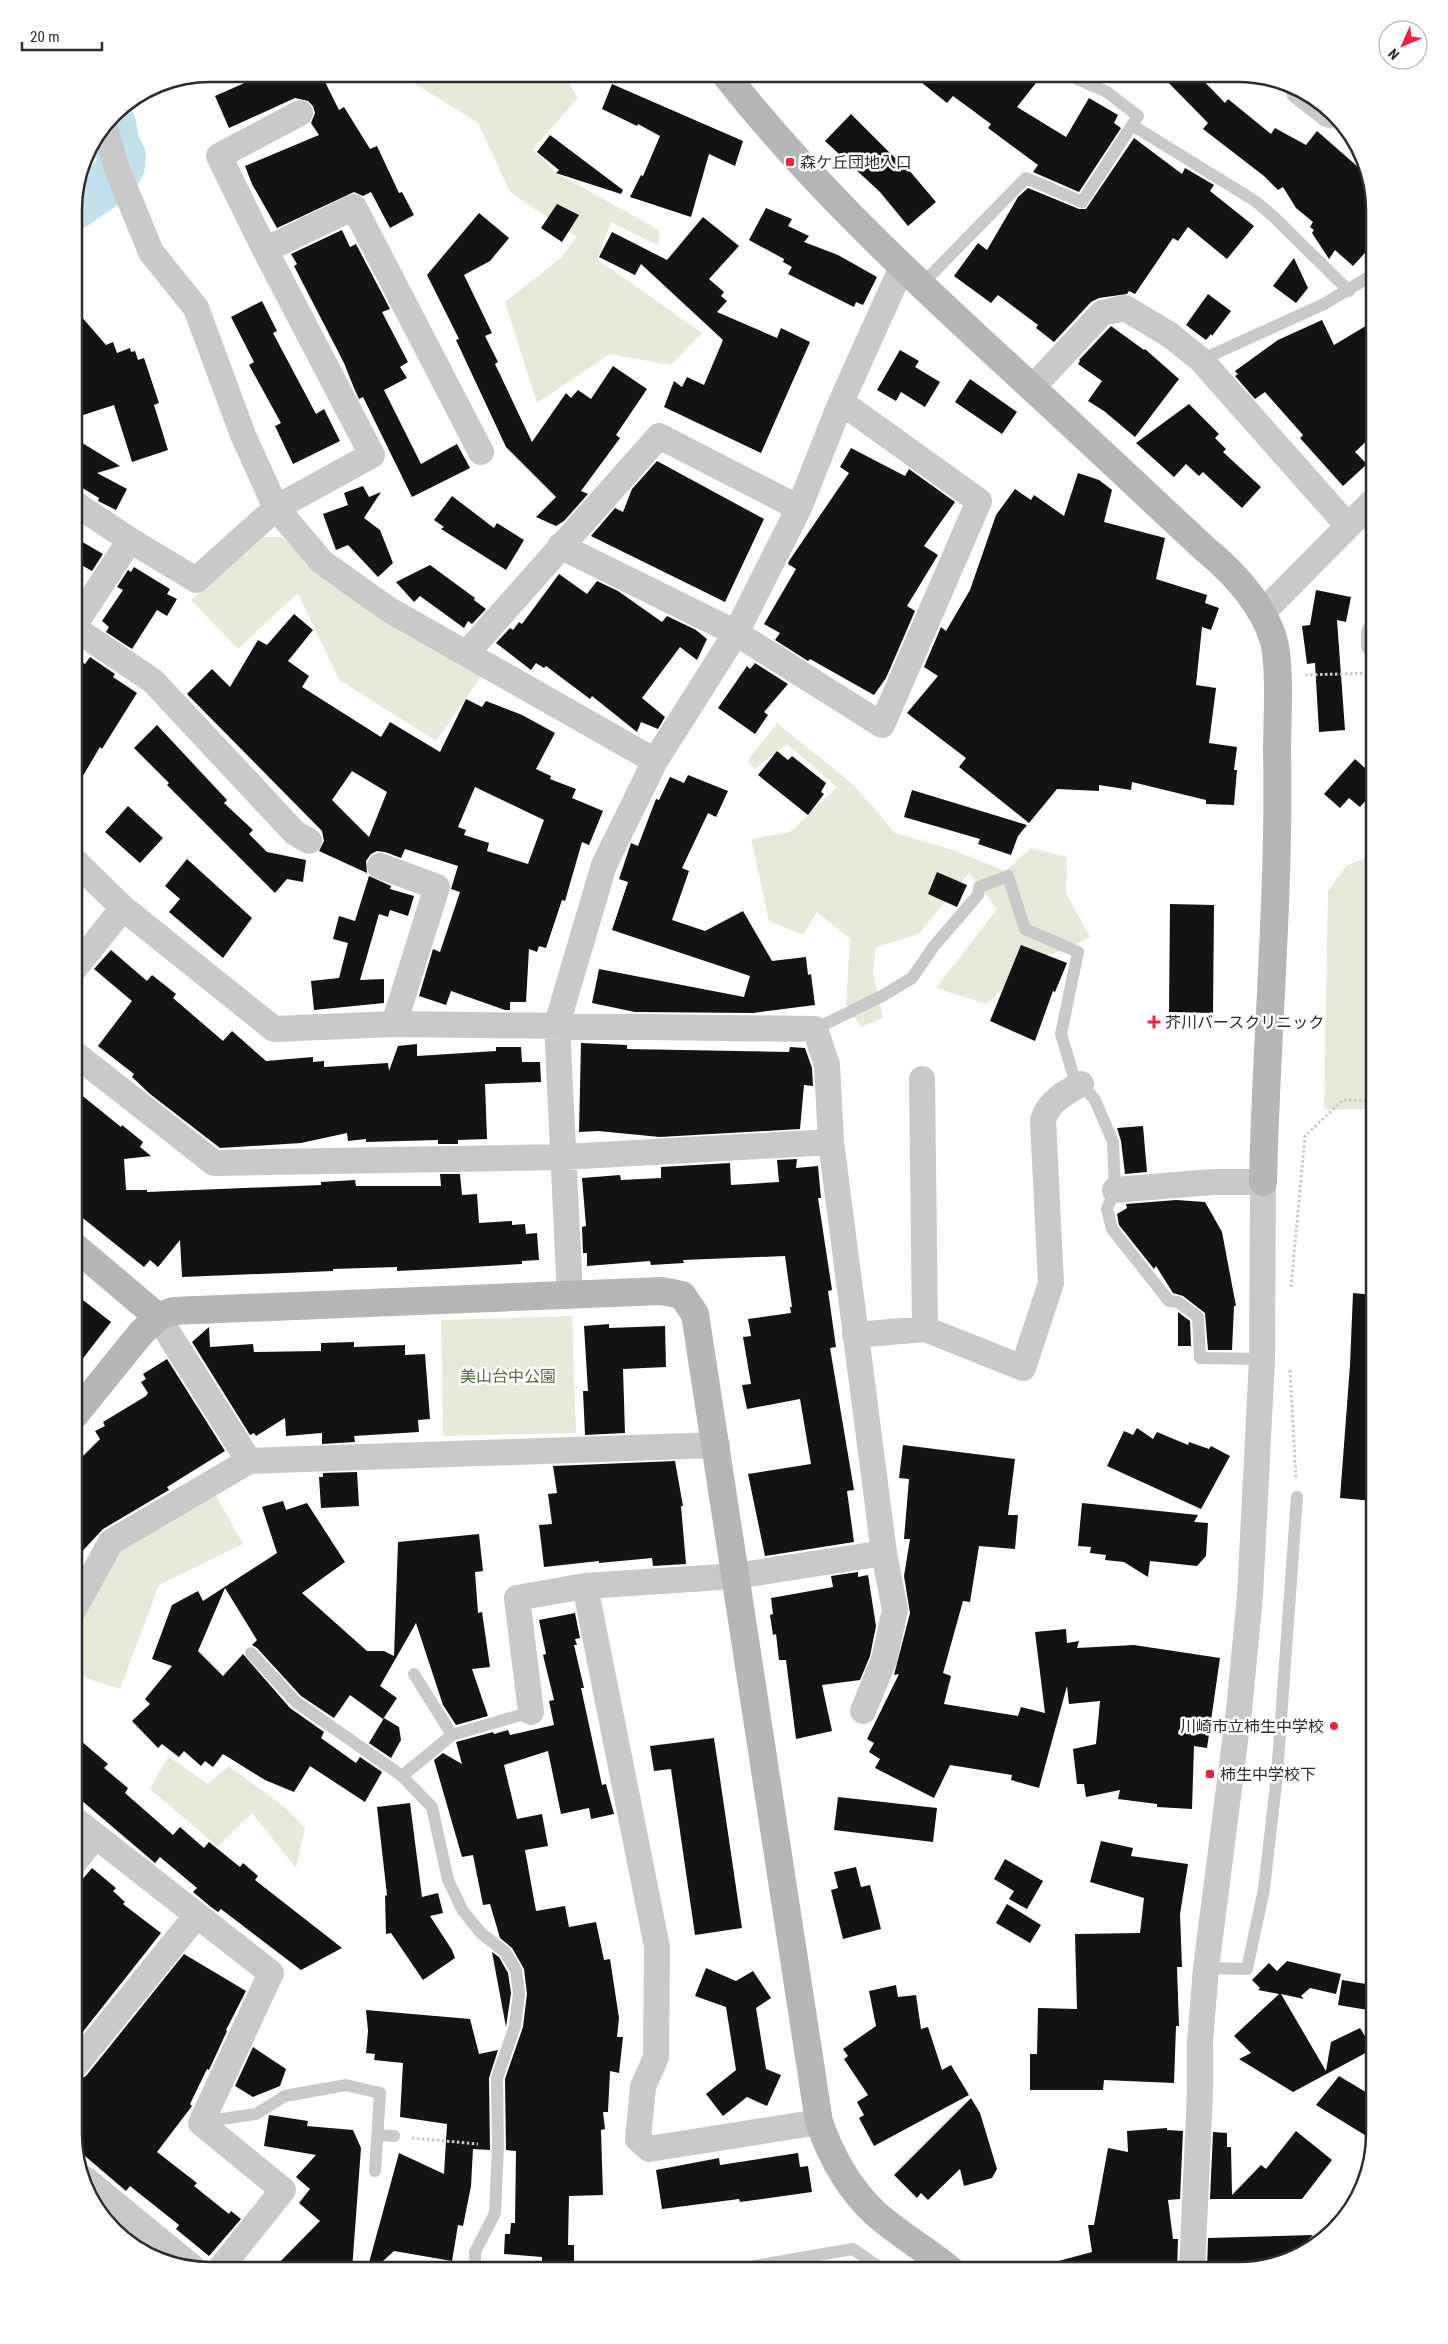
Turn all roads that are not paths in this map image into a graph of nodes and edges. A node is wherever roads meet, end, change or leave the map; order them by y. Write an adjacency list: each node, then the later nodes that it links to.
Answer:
1 (732, 83): 7 (street)
2 (1086, 83): 4 (lane)
3 (300, 113): 6 (street)
4 (1132, 125): 9 (lane); 10 (lane)
5 (107, 136): 15 (street)
6 (265, 250): 14 (street); 15 (street)
7 (902, 266): 9 (street); 13 (street)
8 (1366, 279): 10 (lane)
9 (922, 285): 12 (street)
10 (1349, 291): 11 (lane)
11 (1200, 360): 12 (street); 19 (street)
12 (1032, 388): 23 (street)
13 (840, 402): 16 (street); 24 (street)
14 (481, 452)
15 (276, 508): 20 (street); 26 (street)
16 (799, 508): 21 (street); 24 (street)
17 (1366, 508): 19 (street)
18 (83, 509): 20 (street)
19 (1348, 526): 23 (street)
20 (130, 540): 22 (street)
21 (560, 546): 24 (street); 26 (street)
22 (83, 613)
23 (1262, 613): 41 (street)
24 (736, 632): 27 (street)
25 (83, 633): 28 (street)
26 (467, 653): 27 (street)
27 (655, 760): 34 (street)
28 (309, 841)
29 (380, 866): 33 (street)
30 (83, 868): 31 (street)
31 (123, 908): 32 (street); 33 (street)
32 (83, 959)
33 (394, 1024): 34 (street)
34 (557, 1024): 35 (street); 40 (street)
35 (815, 1029): 38 (lane); 39 (street)
36 (83, 1060): 40 (street)
37 (922, 1079): 46 (street)
38 (1081, 1084): 42 (lane); 46 (street)
39 (831, 1142): 40 (street); 47 (street)
40 (564, 1157): 44 (street)
41 (1263, 1182): 42 (street); 48 (street)
42 (1115, 1190): 48 (lane)
43 (82, 1253): 45 (street)
44 (570, 1295): 45 (street); 50 (street)
45 (158, 1317): 49 (street); 51 (street)
46 (925, 1329): 47 (street)
47 (855, 1335): 53 (street)
48 (1262, 1359): 67 (street)
49 (82, 1405)
50 (717, 1445): 51 (street); 54 (street)
51 (249, 1461): 56 (street)
52 (1296, 1497): 67 (lane)
53 (884, 1553): 54 (street); 59 (street)
54 (736, 1576): 55 (street); 69 (street)
55 (585, 1586): 60 (street); 69 (street)
56 (82, 1594)
57 (251, 1653): 62 (lane)
58 (414, 1674): 61 (lane)
59 (863, 1711)
60 (531, 1712): 61 (lane)
61 (452, 1735): 62 (lane)
62 (402, 1776): 77 (lane)
63 (82, 1825): 64 (street)
64 (96, 1836): 65 (street); 66 (street)
65 (82, 1853)
66 (197, 1915): 68 (street); 70 (street)
67 (1206, 1968): 81 (street)
68 (82, 2057)
69 (820, 2122): 80 (street)
70 (201, 2123): 71 (lane); 76 (street)
71 (378, 2135): 72 (lane); 73 (lane)
72 (394, 2136)
73 (375, 2171)
74 (95, 2188): 75 (street)
75 (181, 2258)
76 (225, 2261)
77 (474, 2261)
78 (780, 2262): 79 (lane)
79 (871, 2262)
80 (935, 2262)
81 (1192, 2262)

